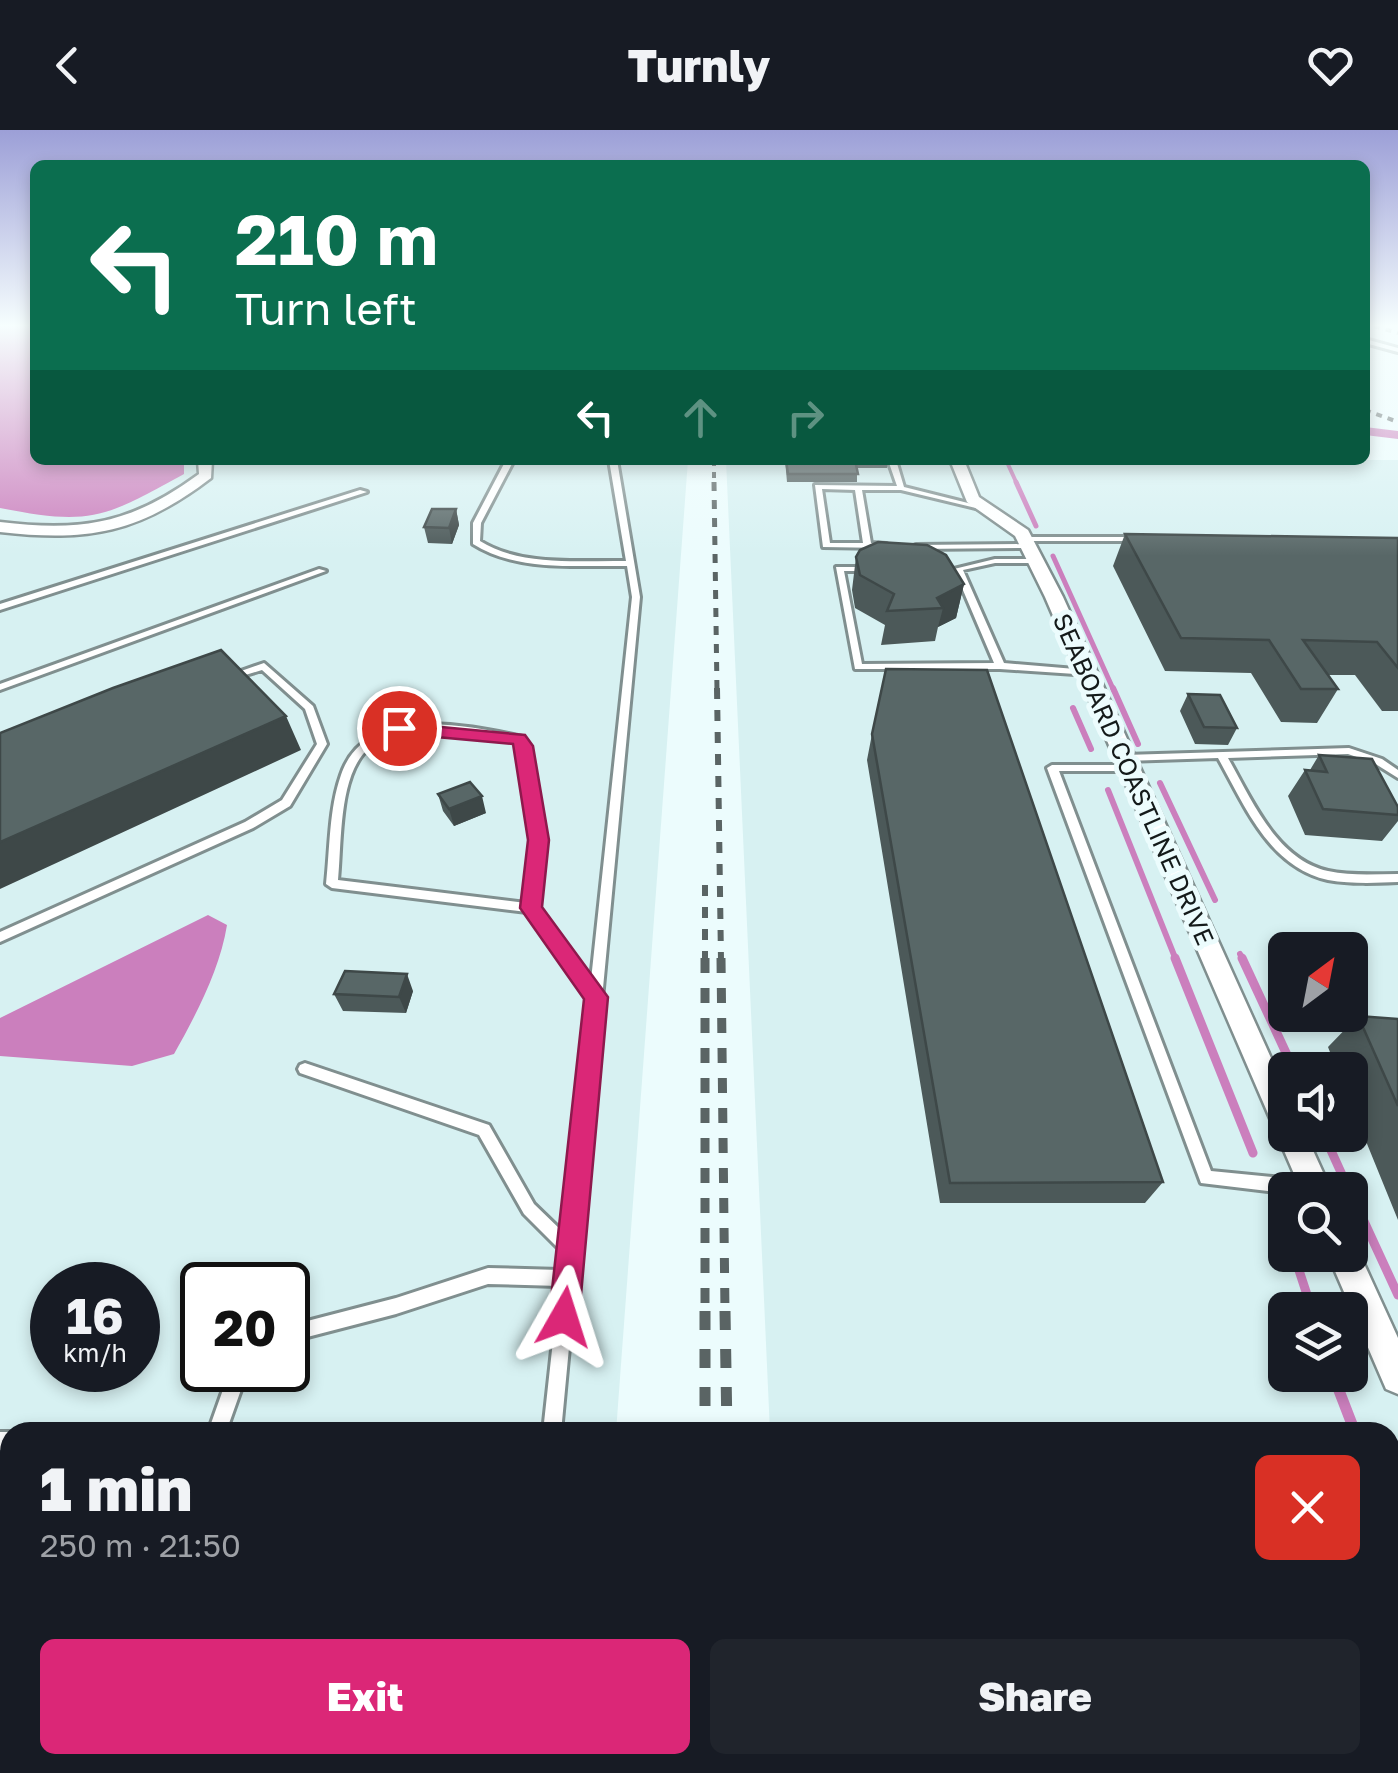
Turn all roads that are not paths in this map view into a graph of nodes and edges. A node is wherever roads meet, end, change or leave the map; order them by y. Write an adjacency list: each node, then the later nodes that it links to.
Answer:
1 (205, 465): 10 (street)
2 (507, 465): 14 (lane)
3 (614, 465): 14 (lane)
4 (894, 465): 7 (lane)
5 (959, 465): 9 (street)
6 (858, 487): 7 (lane); 12 (lane); 12 (lane)
7 (901, 488): 9 (lane)
8 (362, 492): 19 (lane)
9 (980, 507): 13 (street)
10 (0, 527)
11 (1140, 539): 13 (lane)
12 (867, 546): 13 (lane)
13 (1030, 548): 17 (lane); 21 (street, SEABOARD COASTLINE DRIVE)
14 (628, 564): 30 (lane)
15 (878, 569): 20 (lane)
16 (938, 569): 17 (lane)
17 (958, 569): 20 (lane)
18 (322, 572): 23 (lane)
19 (0, 607)
20 (1000, 666): 21 (lane)
21 (1088, 673): 25 (street, SEABOARD COASTLINE DRIVE)
22 (219, 680): 29 (lane)
23 (0, 687)
24 (1221, 755): 25 (lane); 26 (lane); 27 (lane)
25 (1127, 763): 32 (street, SEABOARD COASTLINE DRIVE); 33 (lane)
26 (1398, 775)
27 (1398, 878)
28 (531, 908): 28 (lane); 30 (lane)
29 (0, 937)
30 (596, 997): 34 (lane)
31 (305, 1070): 34 (lane)
32 (1268, 1082)
33 (1268, 1184)
34 (572, 1250): 36 (lane)
35 (1352, 1272): 38 (street)
36 (568, 1278): 37 (lane); 41 (lane)
37 (310, 1328)
38 (1398, 1377)
39 (231, 1392): 40 (lane)
40 (221, 1422)
41 (553, 1422)

